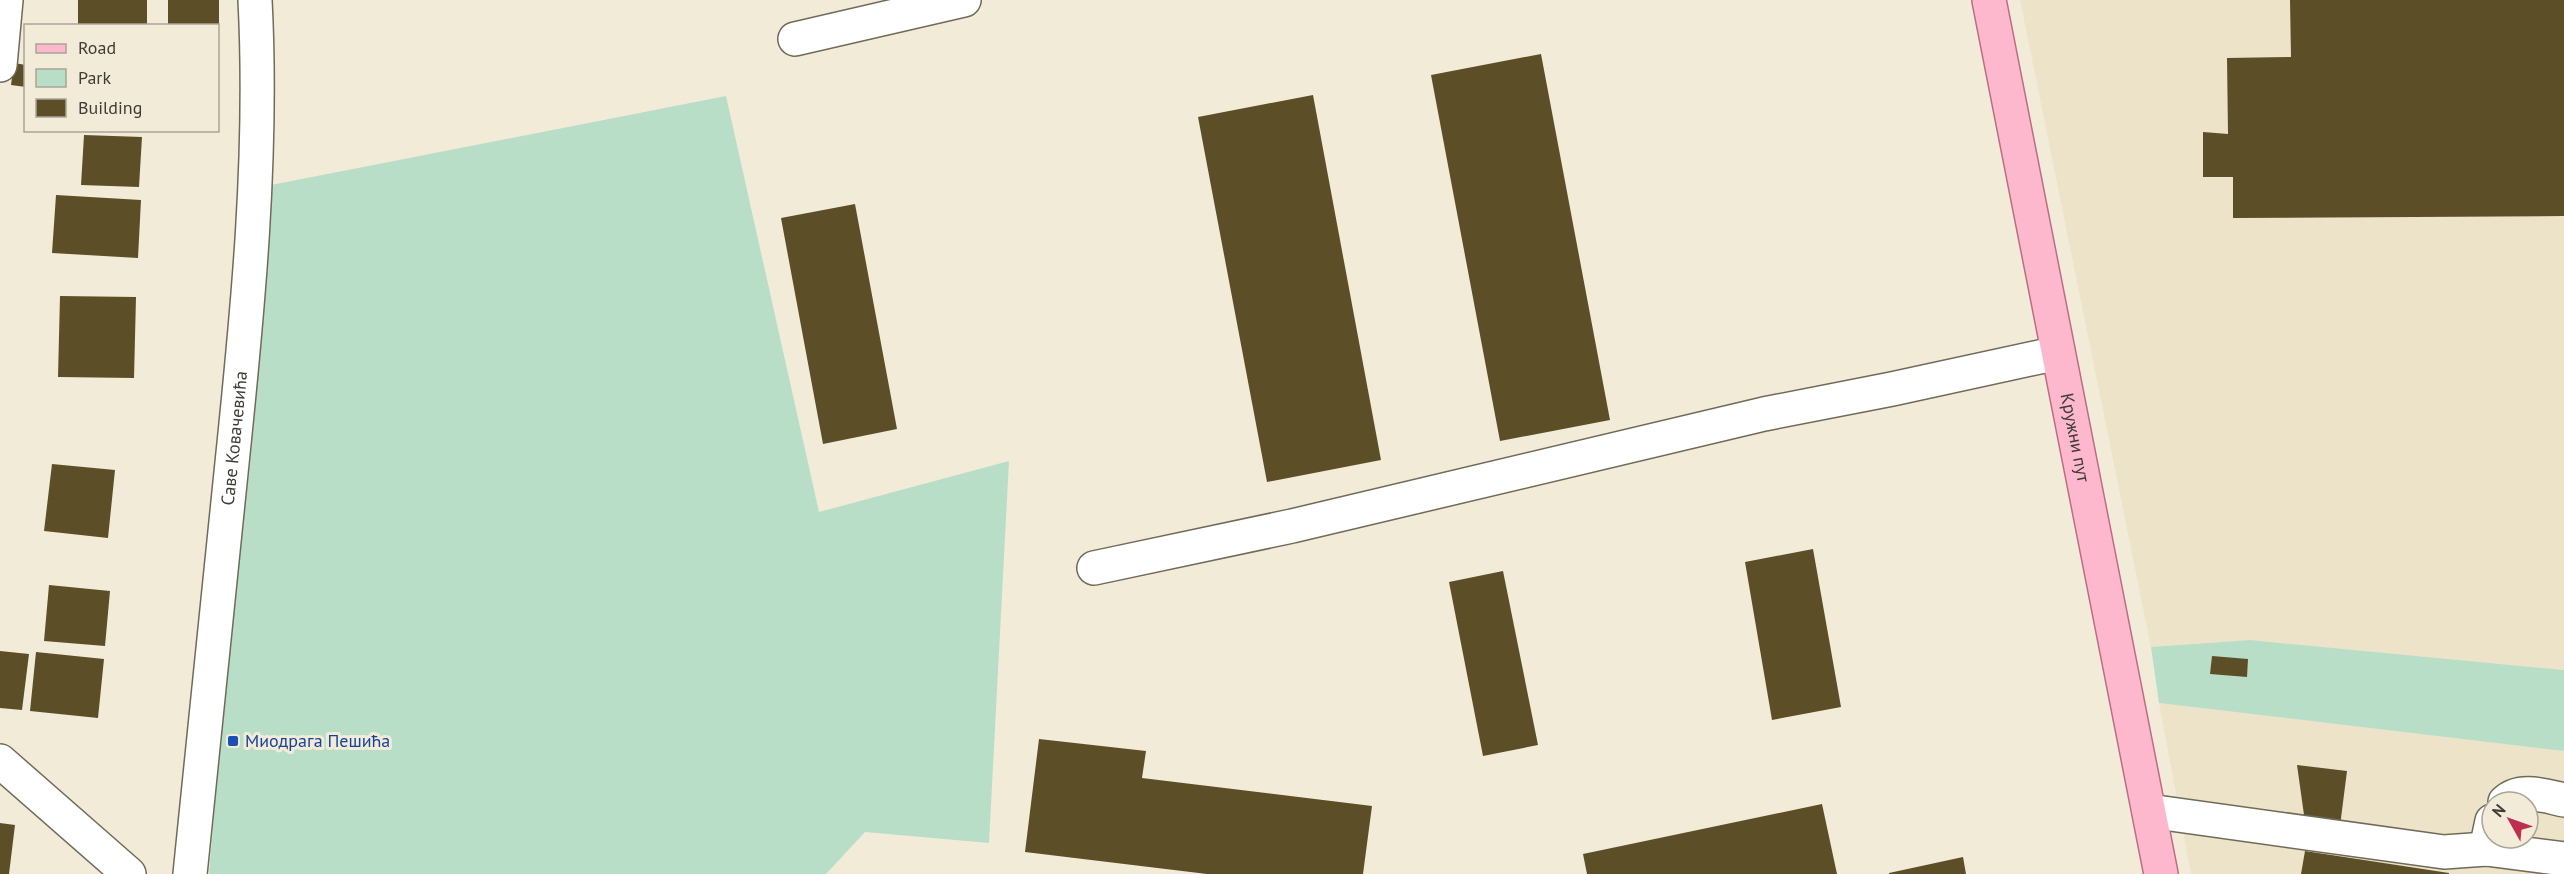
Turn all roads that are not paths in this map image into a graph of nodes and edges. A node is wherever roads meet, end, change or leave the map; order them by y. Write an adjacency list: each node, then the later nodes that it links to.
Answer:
1 (6, 0): 6 (street)
2 (255, 0): 17 (street, Саве Ковачевића)
3 (964, 0): 5 (street)
4 (1989, 0): 7 (main road, Кружни пут)
5 (795, 39)
6 (0, 65)
7 (2058, 353): 8 (street); 12 (main road, Кружни пут)
8 (1094, 568)
9 (0, 761): 16 (street)
10 (2540, 796): 11 (street)
11 (2564, 800)
12 (2149, 811): 13 (street); 18 (main road, Кружни пут)
13 (2480, 838)
14 (2536, 850): 15 (street)
15 (2564, 859)
16 (129, 874)
17 (190, 874)
18 (2161, 874)

